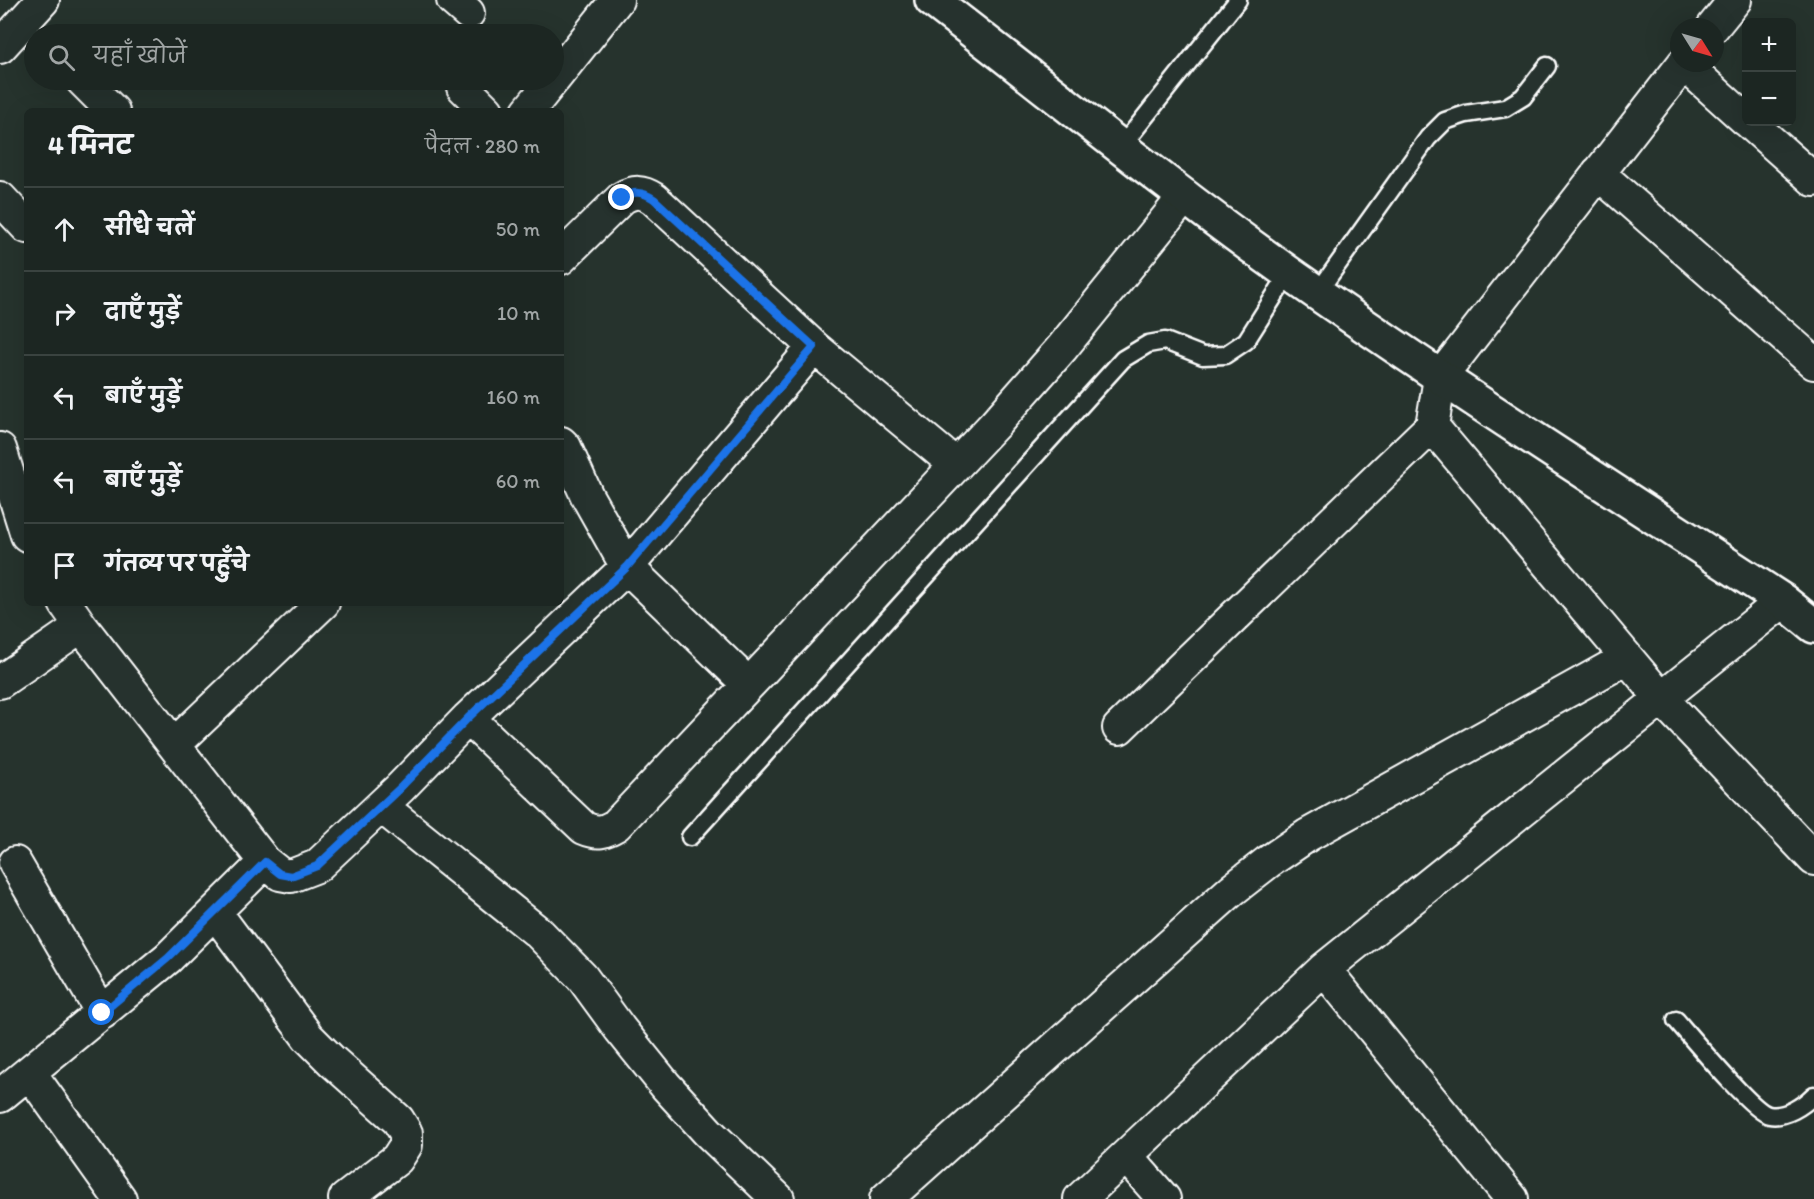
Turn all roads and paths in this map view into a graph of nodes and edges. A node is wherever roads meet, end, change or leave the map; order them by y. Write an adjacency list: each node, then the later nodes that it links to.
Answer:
1 (617, 0): 8 (street)
2 (932, 0): 20 (highway)
3 (1238, 0): 20 (lane)
4 (1735, 0): 5 (street)
5 (1720, 18)
6 (24, 27): 7 (street)
7 (0, 47)
8 (564, 65)
9 (1547, 66): 28 (lane)
10 (1678, 72): 21 (street)
11 (1693, 72): 18 (street)
12 (91, 90): 15 (street)
13 (466, 90): 16 (street)
14 (544, 90): 17 (street)
15 (110, 108)
16 (484, 108)
17 (530, 108)
18 (1742, 116)
19 (1754, 126): 22 (street)
20 (1121, 147): 23 (highway)
21 (1598, 173): 30 (street); 31 (street)
22 (1814, 180)
23 (1185, 196): 27 (highway); 35 (street)
24 (0, 198): 25 (street)
25 (24, 224)
26 (564, 255): 29 (street)
27 (1289, 273): 28 (highway); 49 (lane)
28 (1318, 292): 31 (highway)
29 (814, 347): 35 (street); 37 (street)
30 (1808, 347)
31 (1440, 378): 32 (street); 39 (highway)
32 (1432, 426): 41 (street); 46 (street)
33 (564, 446): 37 (street)
34 (0, 449): 36 (street)
35 (956, 465): 43 (street)
36 (24, 525)
37 (627, 567): 43 (street); 45 (street)
38 (320, 606): 47 (street)
39 (1803, 612): 44 (street)
40 (73, 615): 42 (street); 47 (street)
41 (1627, 658): 44 (street); 63 (street)
42 (0, 682)
43 (748, 684): 45 (street)
44 (1661, 698): 50 (street); 54 (street)
45 (468, 718): 48 (street)
46 (1119, 728)
47 (174, 745): 51 (street)
48 (381, 806): 51 (street); 62 (street)
49 (690, 837)
50 (1814, 859)
51 (265, 862): 53 (street)
52 (15, 863): 55 (street)
53 (215, 912): 55 (street); 61 (street)
54 (1324, 969): 59 (street); 66 (street)
55 (102, 1013): 57 (street)
56 (1676, 1020): 58 (lane)
57 (11, 1081): 60 (street)
58 (1814, 1095)
59 (1126, 1156): 64 (street); 65 (street)
60 (120, 1199)
61 (345, 1199)
62 (778, 1199)
63 (886, 1199)
64 (1080, 1199)
65 (1164, 1199)
66 (1512, 1199)

